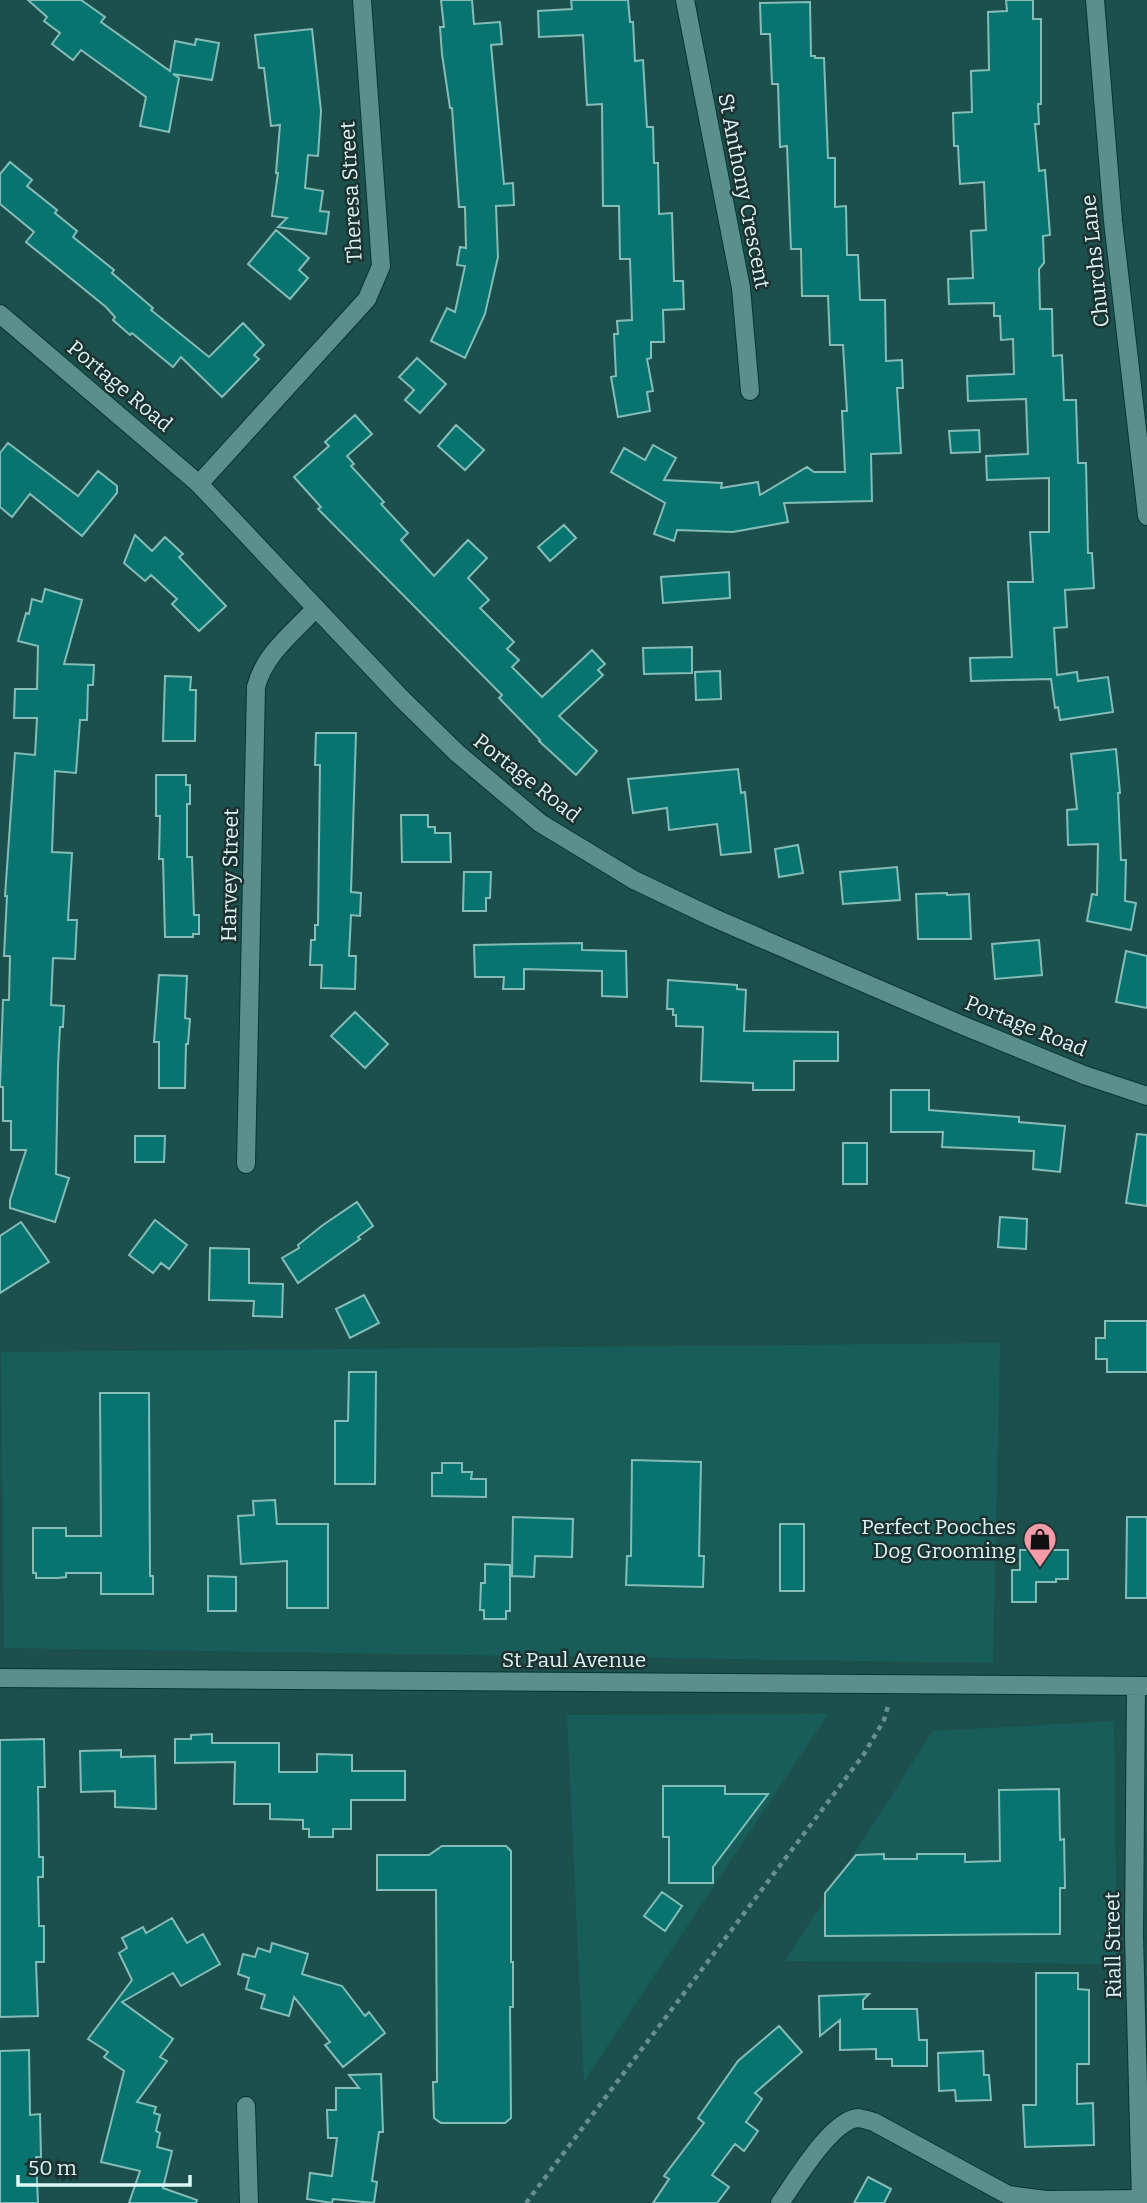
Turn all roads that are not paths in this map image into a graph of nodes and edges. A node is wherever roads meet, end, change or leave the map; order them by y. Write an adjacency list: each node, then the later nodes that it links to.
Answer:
1 (362, 0): 6 (street, Theresa Street)
2 (684, 0): 5 (street, St Anthony Crescent)
3 (1095, 0): 7 (street, Churchs Lane)
4 (0, 314): 6 (street, Portage Road)
5 (750, 391)
6 (199, 484): 8 (street, Portage Road)
7 (1147, 516)
8 (316, 608): 9 (street, Portage Road); 10 (street, Harvey Street)
9 (1147, 1096)
10 (246, 1164)
11 (0, 1678): 12 (street, St Paul Avenue)
12 (1141, 1686): 14 (street, Riall Street)
13 (246, 2106): 15 (street)
14 (1143, 2200): 16 (street)
15 (249, 2203)
16 (780, 2203)

